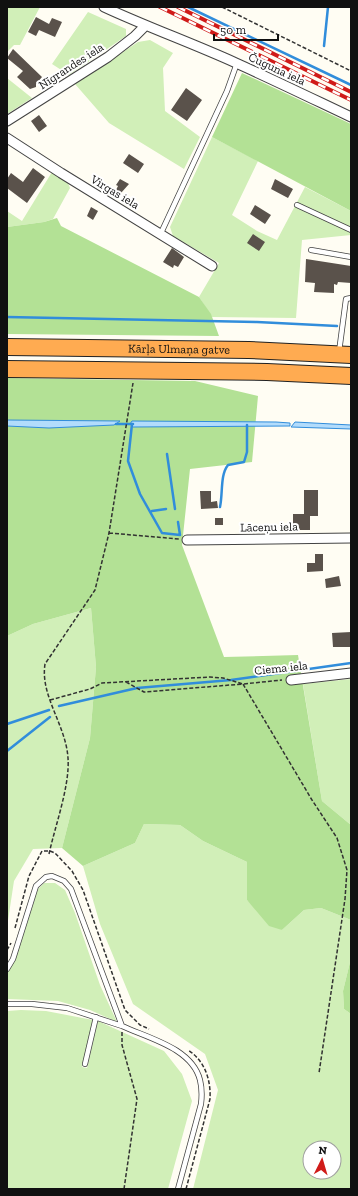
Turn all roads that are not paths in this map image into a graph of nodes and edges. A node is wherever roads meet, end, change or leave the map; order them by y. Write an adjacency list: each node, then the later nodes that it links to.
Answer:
1 (104, 7): 2 (street, Čuguna iela)
2 (144, 26): 3 (street, Čuguna iela); 5 (street, Nīgrandes iela)
3 (237, 63): 4 (street, Čuguna iela); 9 (lane)
4 (351, 117)
5 (7, 121)
6 (7, 138): 9 (street, Virgas iela)
7 (297, 205): 8 (lane)
8 (351, 230)
9 (160, 233): 12 (street, Virgas iela)
10 (310, 250): 11 (lane)
11 (351, 257)
12 (212, 266)
13 (351, 298): 15 (lane)
14 (7, 347): 15 (highway, Kārļa Ulmaņa gatve)
15 (345, 354)
16 (7, 369): 17 (highway, Kārļa Ulmaņa gatve)
17 (351, 376)
18 (351, 538): 19 (street, Lāceņu iela)
19 (187, 540)
20 (351, 673): 21 (street, Ciema iela)
21 (291, 680)
22 (7, 969): 25 (lane)
23 (7, 1004): 24 (lane)
24 (96, 1017): 25 (lane); 26 (lane)
25 (122, 1026): 27 (lane)
26 (85, 1064)
27 (178, 1189)

